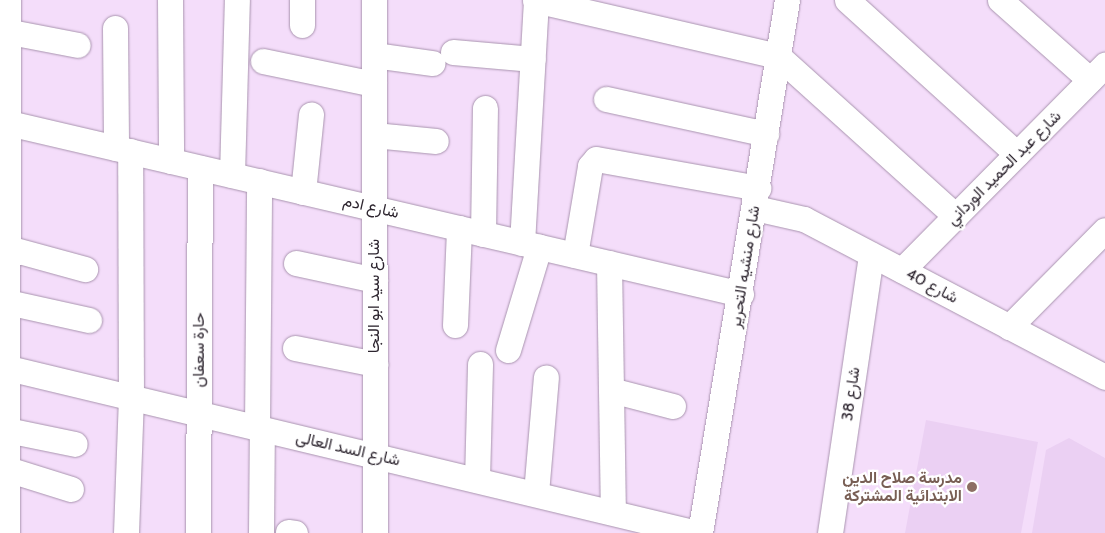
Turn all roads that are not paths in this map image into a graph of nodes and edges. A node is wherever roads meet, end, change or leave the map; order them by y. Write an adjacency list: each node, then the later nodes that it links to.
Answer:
1 (8, 0): 12 (street)
2 (170, 0): 29 (street)
3 (237, 0): 31 (street)
4 (302, 0): 10 (street)
5 (374, 0): 14 (street, شارع سيد ابو النجا)
6 (535, 0): 15 (street); 16 (street)
7 (787, 0): 15 (street, شارع منشيه التحرير)
8 (847, 0): 28 (street)
9 (1000, 0): 18 (street)
10 (302, 25)
11 (115, 28): 27 (street)
12 (4, 31): 13 (street); 23 (street)
13 (78, 45)
14 (374, 55): 16 (street); 19 (street, شارع سيد ابو النجا)
15 (778, 56): 24 (street, شارع منشيه التحرير); 36 (street)
16 (533, 59): 39 (street)
17 (263, 61): 19 (street)
18 (1098, 73): 28 (street, شارع عبد الحميد الورداني)
19 (374, 84): 25 (street, شارع سيد ابو النجا)
20 (606, 99): 24 (street)
21 (485, 108): 37 (street)
22 (311, 114): 33 (street)
23 (4, 122): 27 (street, شارع ادم); 42 (street)
24 (766, 134): 34 (street, شارع منشيه التحرير)
25 (374, 136): 26 (street); 35 (street, شارع سيد ابو النجا)
26 (436, 141)
27 (123, 149): 29 (street, شارع ادم); 61 (street)
28 (1017, 154): 36 (street, شارع عبد الحميد الورداني)
29 (171, 161): 30 (street, شارع ادم)
30 (200, 168): 31 (street, شارع ادم); 63 (street, حارة سعفان)
31 (232, 175): 32 (street, شارع ادم)
32 (259, 181): 33 (street, شارع ادم); 64 (street)
33 (303, 192): 35 (street, شارع ادم)
34 (757, 198): 40 (street, شارع 40); 41 (street, شارع 40); 48 (street, شارع منشيه التحرير)
35 (374, 208): 37 (street, شارع ادم); 47 (street, شارع سيد ابو النجا)
36 (956, 216): 46 (street, شارع عبد الحميد الورداني)
37 (471, 231): 39 (street, شارع ادم); 51 (street)
38 (1101, 241): 52 (street)
39 (531, 245): 40 (street, شارع ادم); 54 (street)
40 (575, 255): 44 (street, شارع ادم)
41 (871, 255): 46 (street, شارع 40); 80 (street, شارع 38)
42 (5, 260): 45 (street); 49 (street)
43 (296, 263): 47 (street)
44 (608, 263): 48 (street, شارع ادم); 60 (street)
45 (85, 269)
46 (902, 270): 52 (street, شارع 40)
47 (375, 280): 55 (street, شارع سيد ابو النجا)
48 (741, 294): 79 (street, شارع منشيه التحرير)
49 (7, 302): 50 (street); 57 (street)
50 (89, 320)
51 (455, 325)
52 (1009, 327): 59 (street, شارع 40)
53 (295, 348): 55 (street)
54 (508, 350)
55 (375, 364): 67 (street, شارع سيد ابو النجا)
56 (480, 364): 69 (street)
57 (4, 367): 61 (street, شارع السد العالى); 65 (street)
58 (546, 377): 71 (street)
59 (1105, 377)
60 (611, 390): 62 (street); 72 (street)
61 (131, 398): 63 (street, شارع السد العالى); 74 (street)
62 (673, 406)
63 (198, 413): 64 (street, شارع السد العالى); 75 (street, حارة سعفان)
64 (260, 428): 67 (street, شارع السد العالى); 76 (street)
65 (7, 430): 66 (street); 68 (street)
66 (75, 444)
67 (375, 456): 69 (street, شارع السد العالى); 77 (street, شارع سيد ابو النجا)
68 (7, 469): 70 (street); 73 (street)
69 (477, 480): 71 (street, شارع السد العالى)
70 (71, 488)
71 (536, 493): 72 (street, شارع السد العالى)
72 (613, 512): 78 (street, شارع السد العالى)
73 (5, 523)
74 (126, 533)
75 (198, 533)
76 (261, 533)
77 (375, 533)
78 (696, 533)
79 (700, 533)
80 (830, 533)

